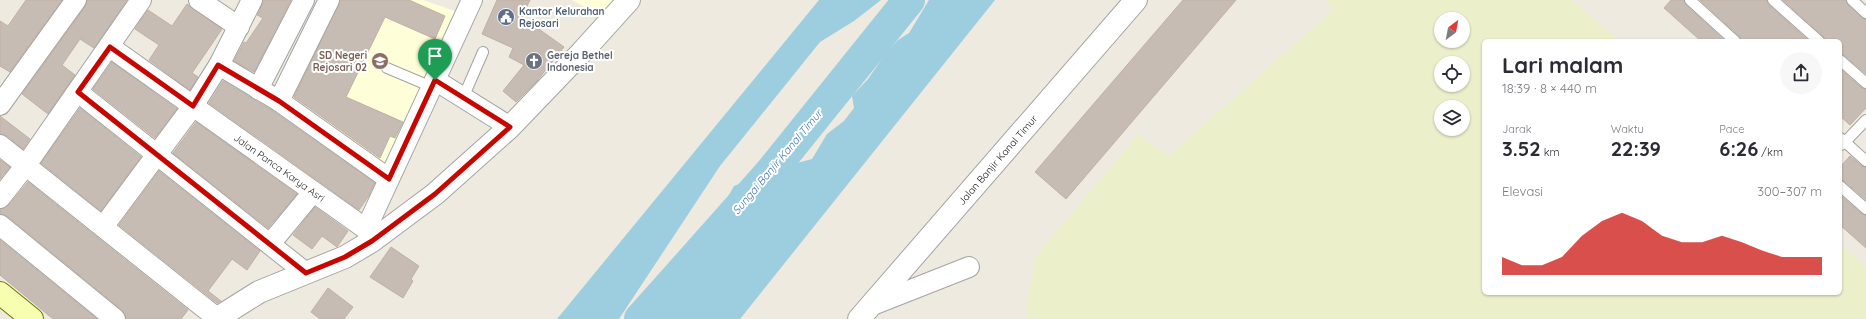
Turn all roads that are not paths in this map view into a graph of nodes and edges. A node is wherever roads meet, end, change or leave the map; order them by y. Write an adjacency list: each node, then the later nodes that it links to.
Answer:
1 (76, 0): 28 (street)
2 (141, 0): 17 (street)
3 (199, 0): 14 (street)
4 (252, 0): 14 (street)
5 (304, 0): 24 (street)
6 (329, 0): 27 (street)
7 (472, 0): 23 (street)
8 (629, 0): 31 (street)
9 (1136, 0): 49 (street, Jalan Banjir Kanal Timur)
10 (1690, 0): 15 (lane)
11 (1773, 0): 16 (lane)
12 (1852, 0): 13 (lane)
13 (1866, 13)
14 (239, 27): 20 (street)
15 (1733, 39)
16 (1817, 39)
17 (110, 47): 25 (street); 29 (street, Jalan Panca Karya Asri)
18 (483, 52): 26 (lane)
19 (1842, 62): 22 (lane)
20 (218, 65): 24 (street); 29 (street)
21 (387, 68): 23 (lane)
22 (1866, 83)
23 (434, 84): 26 (street); 37 (street)
24 (258, 89): 27 (street)
25 (78, 92): 34 (street); 36 (street)
26 (463, 98): 31 (street)
27 (279, 101): 37 (street)
28 (0, 105)
29 (193, 106): 34 (street); 39 (street, Jalan Panca Karya Asri)
30 (1866, 120): 32 (lane)
31 (510, 127): 44 (street)
32 (1842, 142): 35 (lane)
33 (0, 145): 36 (street)
34 (157, 153): 43 (street); 45 (street)
35 (1866, 161)
36 (26, 166): 40 (street); 43 (street)
37 (389, 179): 44 (street)
38 (1842, 188): 41 (lane)
39 (313, 192): 44 (street, Jalan Panca Karya Asri); 45 (street)
40 (0, 198)
41 (1866, 209)
42 (0, 225): 52 (street)
43 (103, 228): 50 (street)
44 (369, 235): 47 (street)
45 (270, 244): 47 (street)
46 (969, 267): 49 (street)
47 (306, 273): 50 (street)
48 (0, 293): 51 (main road)
49 (864, 312)
50 (217, 318)
51 (32, 319)
52 (114, 319)

